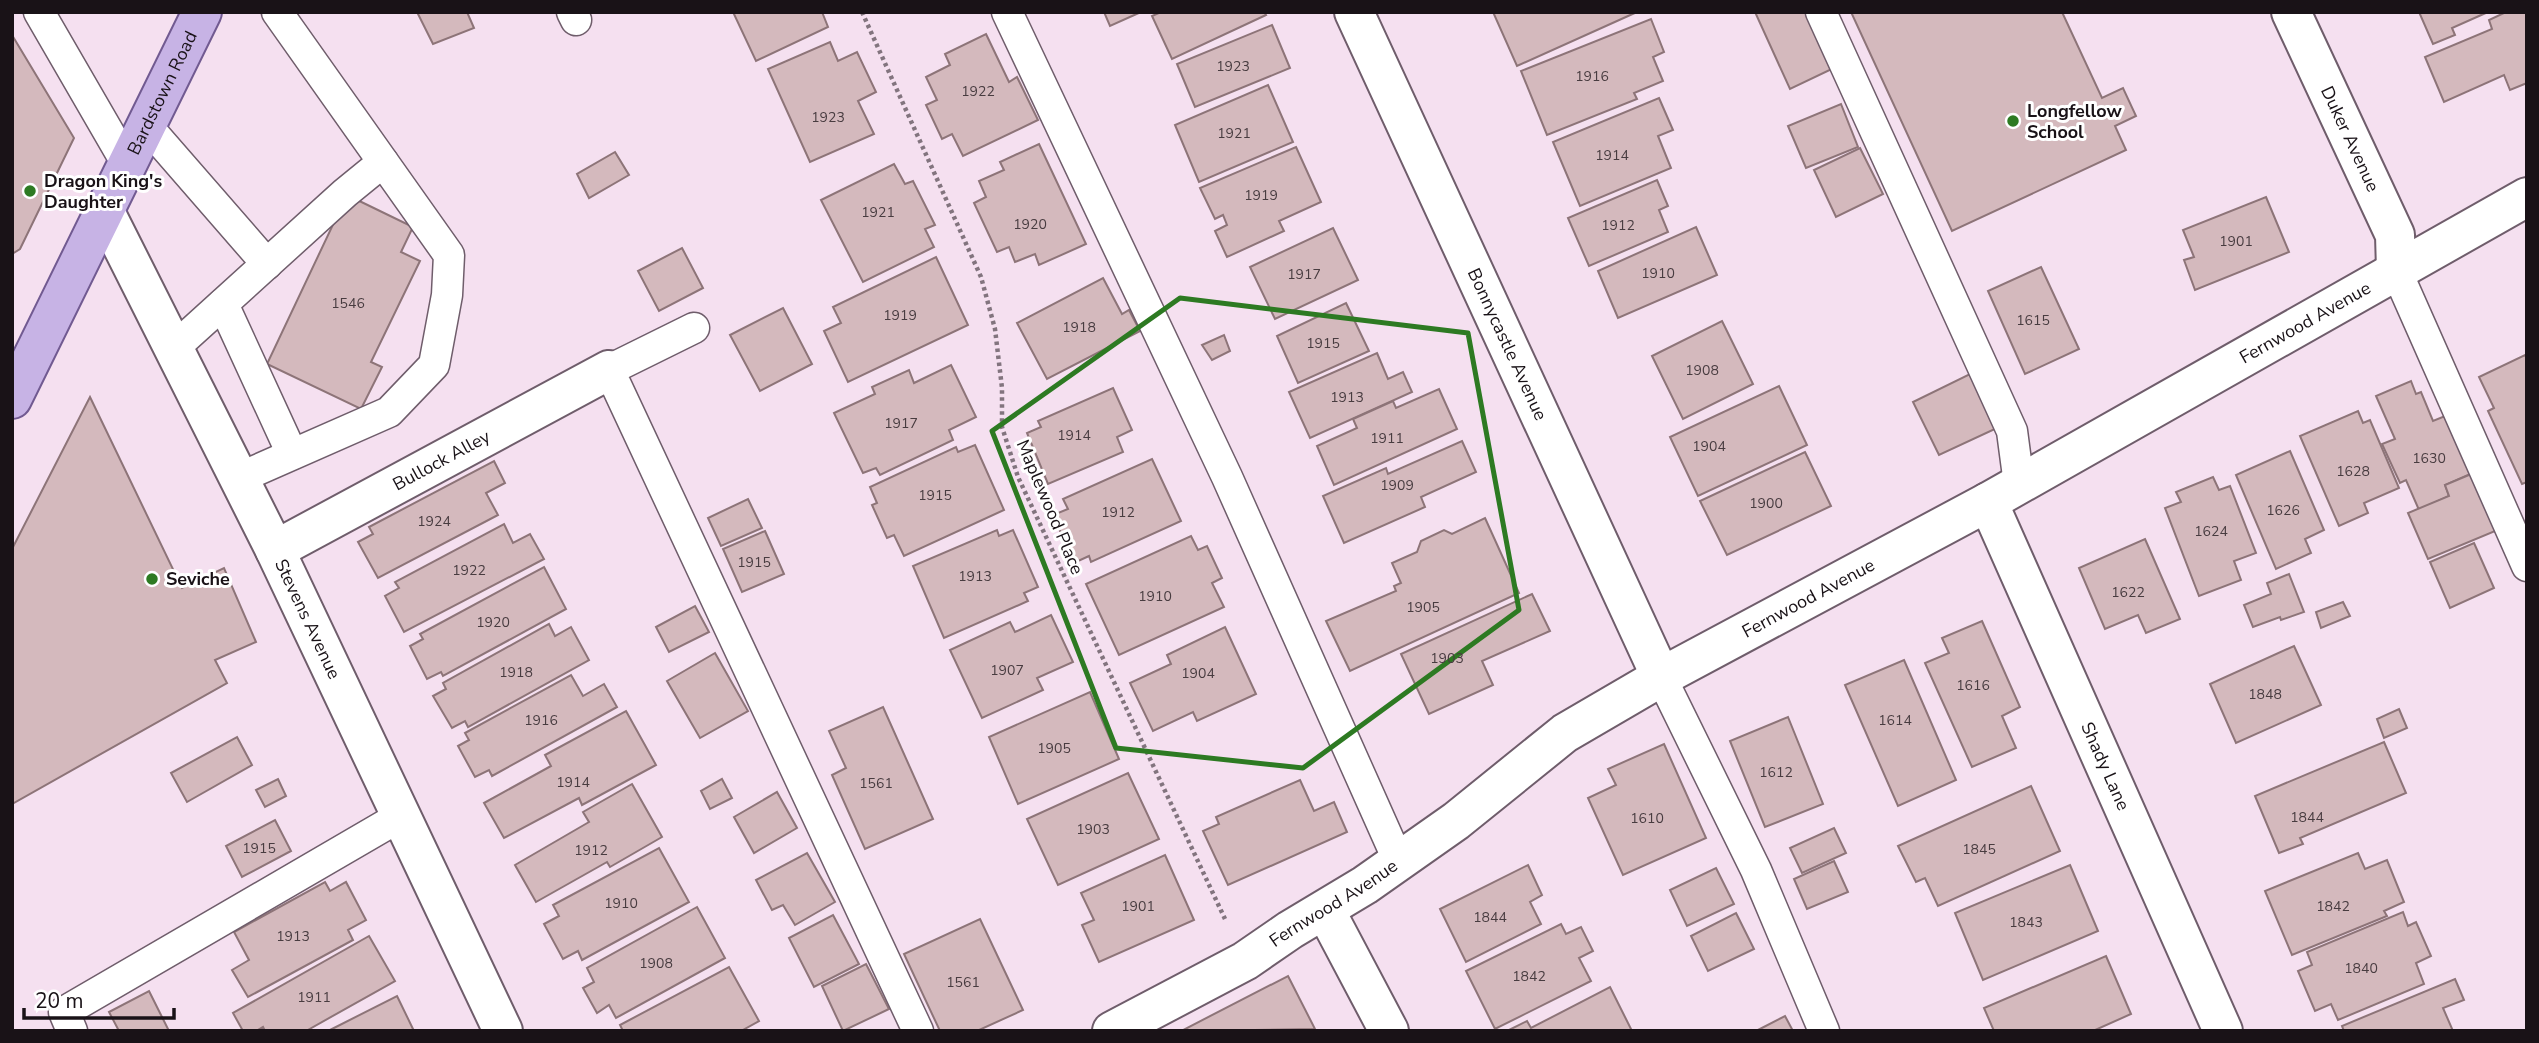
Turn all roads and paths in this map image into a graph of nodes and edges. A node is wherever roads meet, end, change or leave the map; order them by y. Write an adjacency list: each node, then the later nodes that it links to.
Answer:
1 (39, 12): 11 (lane)
2 (202, 12): 9 (main road, Bardstown Road)
3 (277, 12): 10 (lane)
4 (862, 12): 30 (path, Maplewood Place)
5 (1007, 12): 28 (lane)
6 (1354, 12): 26 (street, Bonnycastle Avenue)
7 (1821, 12): 23 (lane)
8 (2291, 12): 15 (street, Duker Avenue)
9 (146, 125): 11 (main road, Bardstown Road); 14 (lane)
10 (383, 162): 14 (lane); 21 (lane)
11 (127, 164): 13 (main road, Bardstown Road)
12 (2527, 197): 15 (street, Fernwood Avenue)
13 (104, 211): 18 (street, Stevens Avenue); 20 (main road, Bardstown Road)
14 (267, 264): 16 (lane)
15 (2396, 270): 23 (street, Fernwood Avenue); 25 (lane)
16 (223, 304): 18 (lane); 21 (lane)
17 (694, 328): 19 (lane)
18 (174, 348): 22 (street, Stevens Avenue)
19 (609, 370): 24 (street, Bullock Alley); 33 (lane)
20 (12, 399)
21 (292, 454): 22 (lane)
22 (239, 478): 24 (street, Stevens Avenue)
23 (2003, 493): 26 (street, Fernwood Avenue); 37 (street, Shady Lane)
24 (275, 550): 27 (street, Stevens Avenue)
25 (2527, 566)
26 (1661, 677): 28 (street, Fernwood Avenue); 36 (lane)
27 (401, 816): 31 (lane); 32 (street, Stevens Avenue)
28 (1398, 860): 29 (street, Fernwood Avenue)
29 (1325, 910): 30 (street, Fernwood Avenue); 35 (street)
30 (1245, 961): 34 (street, Fernwood Avenue)
31 (72, 1031)
32 (503, 1031)
33 (918, 1031)
34 (1112, 1031)
35 (1389, 1031)
36 (1824, 1031)
37 (2223, 1031)

